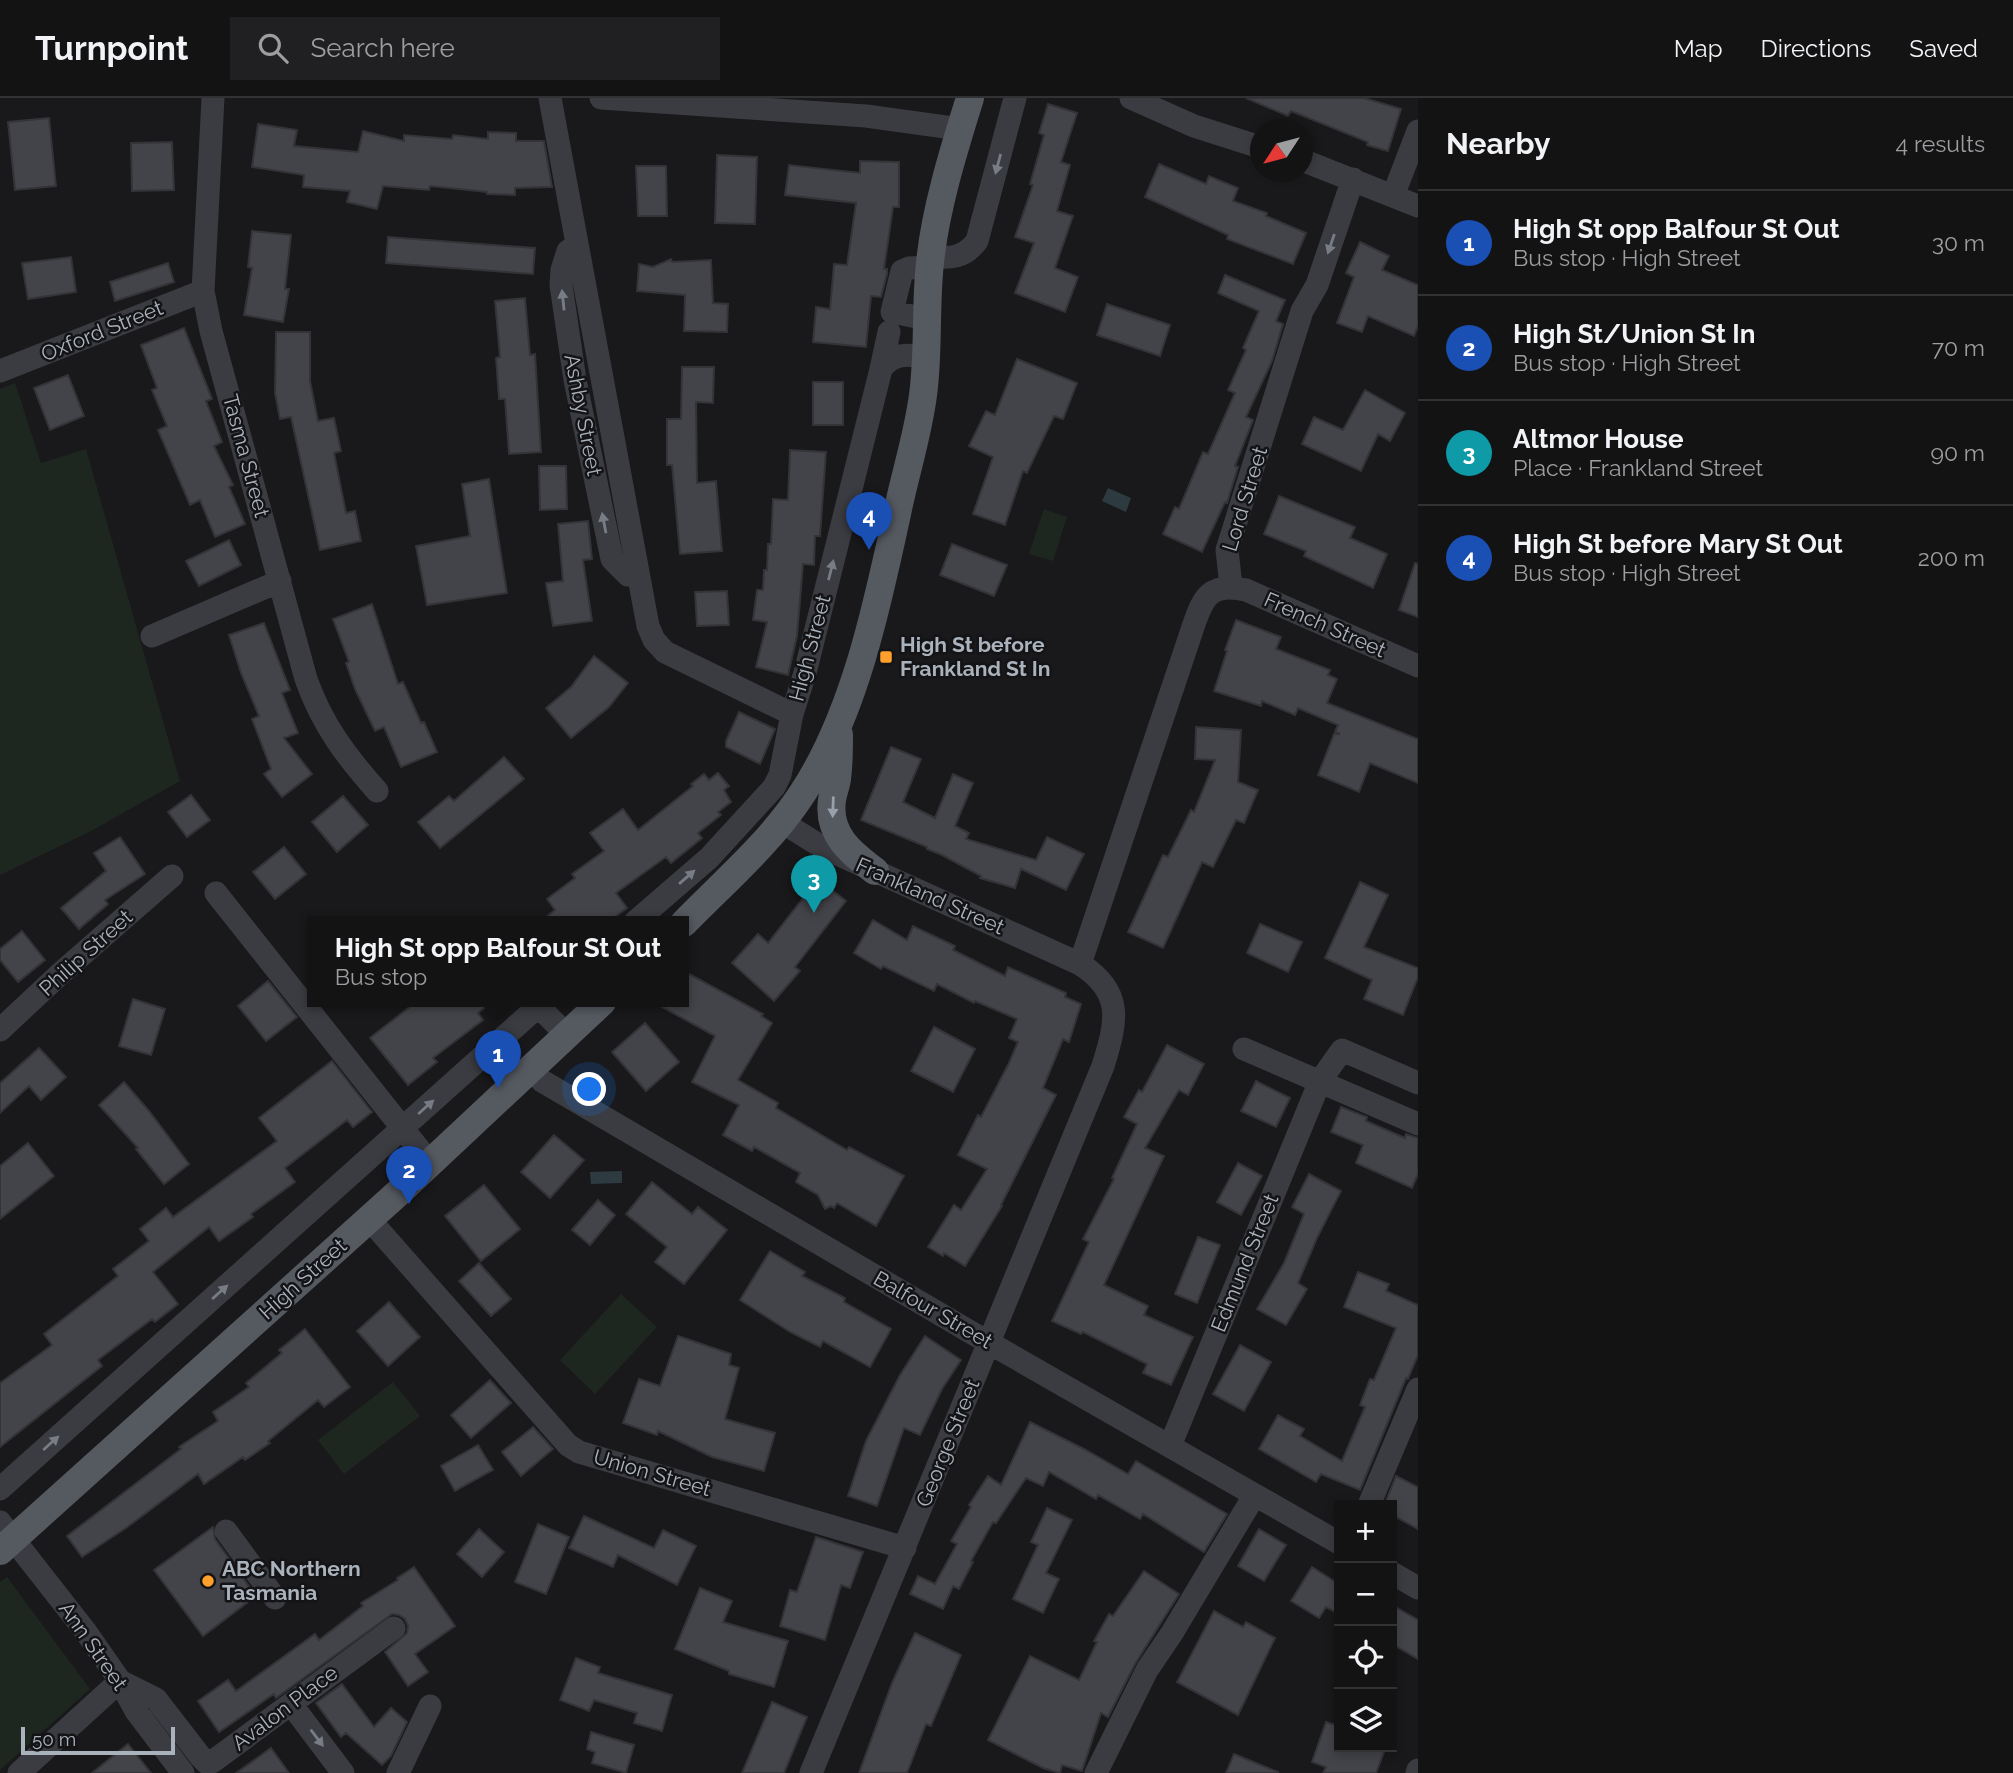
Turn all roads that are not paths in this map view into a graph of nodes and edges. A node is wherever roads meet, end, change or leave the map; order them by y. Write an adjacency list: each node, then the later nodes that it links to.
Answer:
1 (213, 98): 16 (street, Tasma Street)
2 (550, 98): 26 (street, Ashby Street)
3 (601, 98): 7 (street)
4 (970, 98): 8 (main road)
5 (1015, 98): 15 (street, one-way to 15)
6 (1131, 98): 10 (street)
7 (712, 102): 8 (street)
8 (960, 129): 15 (main road)
9 (1418, 131): 13 (street)
10 (1250, 143)
11 (1313, 164): 12 (street)
12 (1353, 179): 13 (street); 23 (street, Lord Street, one-way to 23)
13 (1393, 196): 14 (street)
14 (1418, 206)
15 (930, 261): 17 (main road); 18 (street, High Street)
16 (203, 291): 21 (street, Oxford Street); 22 (street, Tasma Street)
17 (927, 319): 18 (street); 19 (main road)
18 (891, 322): 20 (street, High Street)
19 (926, 356): 20 (street); 27 (main road)
20 (881, 369): 26 (street, High Street, one-way to 20)
21 (0, 371)
22 (280, 580): 24 (street); 28 (street, Tasma Street)
23 (1231, 586): 25 (street, French Street); 35 (street)
24 (152, 636)
25 (1418, 666)
26 (792, 714): 33 (street, High Street, one-way to 26)
27 (841, 715): 29 (main road); 30 (main road, one-way to 30)
28 (377, 791)
29 (782, 822): 30 (street, Frankland Street); 34 (main road)
30 (875, 871): 35 (street, Frankland Street)
31 (172, 876): 39 (street, Philip Street)
32 (216, 893): 46 (street)
33 (642, 916)
34 (689, 918)
35 (1080, 964): 49 (street, George Street)
36 (537, 1007): 46 (street, one-way to 36)
37 (543, 1007): 40 (street)
38 (596, 1007): 40 (main road, High Street)
39 (0, 1030)
40 (567, 1035): 42 (main road, High Street)
41 (1244, 1049): 43 (street)
42 (531, 1069): 47 (main road, High Street); 49 (street, Balfour Street)
43 (1320, 1081): 44 (street); 45 (street); 51 (street, Edmund Street)
44 (1418, 1083)
45 (1418, 1124)
46 (402, 1128): 47 (street); 52 (street, one-way to 46)
47 (430, 1163): 48 (main road, High Street)
48 (369, 1219): 56 (main road, High Street); 58 (street, Union Street)
49 (989, 1343): 51 (street, Balfour Street); 58 (street, George Street)
50 (1418, 1389): 54 (street)
51 (1170, 1446): 53 (street, Balfour Street)
52 (0, 1489)
53 (1254, 1496): 57 (street, Balfour Street); 72 (street)
54 (1371, 1500)
55 (226, 1531): 61 (street)
56 (4, 1537): 63 (street, Ann Street)
57 (1334, 1540)
58 (905, 1548): 71 (street, George Street)
59 (1397, 1576): 60 (street)
60 (1418, 1588)
61 (275, 1598)
62 (394, 1628): 65 (street, Avalon Place)
63 (120, 1681): 64 (street, Ann Street); 67 (street)
64 (138, 1698): 65 (street, Avalon Place); 68 (street, Ann Street)
65 (291, 1704): 69 (street, one-way to 69)
66 (430, 1706): 70 (street)
67 (19, 1773)
68 (183, 1773)
69 (343, 1773)
70 (398, 1773)
71 (811, 1773)
72 (1096, 1773)

